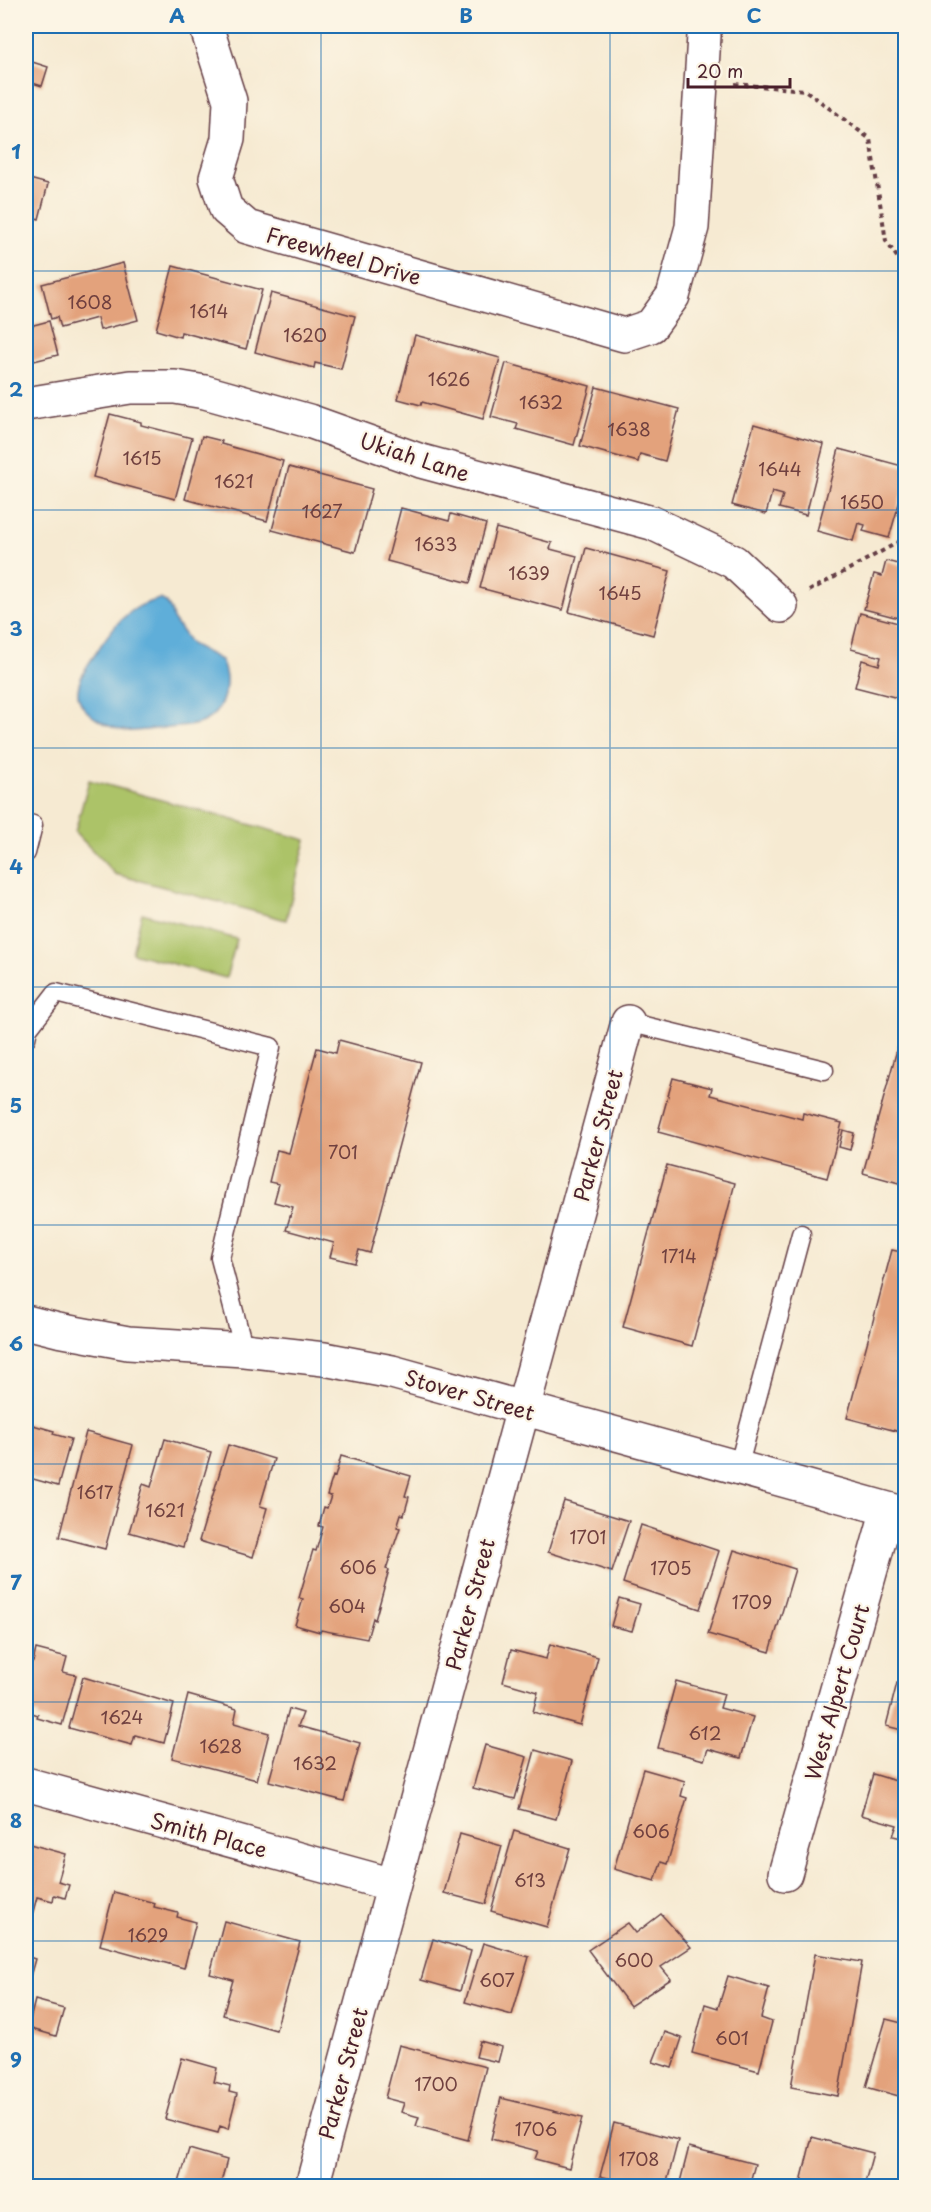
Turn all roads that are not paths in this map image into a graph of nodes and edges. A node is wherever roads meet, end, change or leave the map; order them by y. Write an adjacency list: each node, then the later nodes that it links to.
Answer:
1 (206, 26): 2 (street, Freewheel Drive)
2 (703, 26)
3 (26, 404): 4 (street, Ukiah Lane)
4 (781, 606)
5 (26, 823): 6 (lane)
6 (26, 853)
7 (628, 1022): 9 (lane); 13 (street, Parker Street)
8 (26, 1038): 12 (lane)
9 (824, 1070)
10 (801, 1234): 14 (lane)
11 (26, 1322): 12 (street, Stover Street)
12 (244, 1350): 13 (street, Stover Street)
13 (522, 1408): 14 (street, Stover Street); 18 (street, Parker Street)
14 (738, 1468): 15 (street, Stover Street)
15 (897, 1512): 17 (street, West Alpert Court)
16 (26, 1784): 18 (street, Smith Place)
17 (785, 1874)
18 (393, 1885): 19 (street, Parker Street)
19 (321, 2184)

